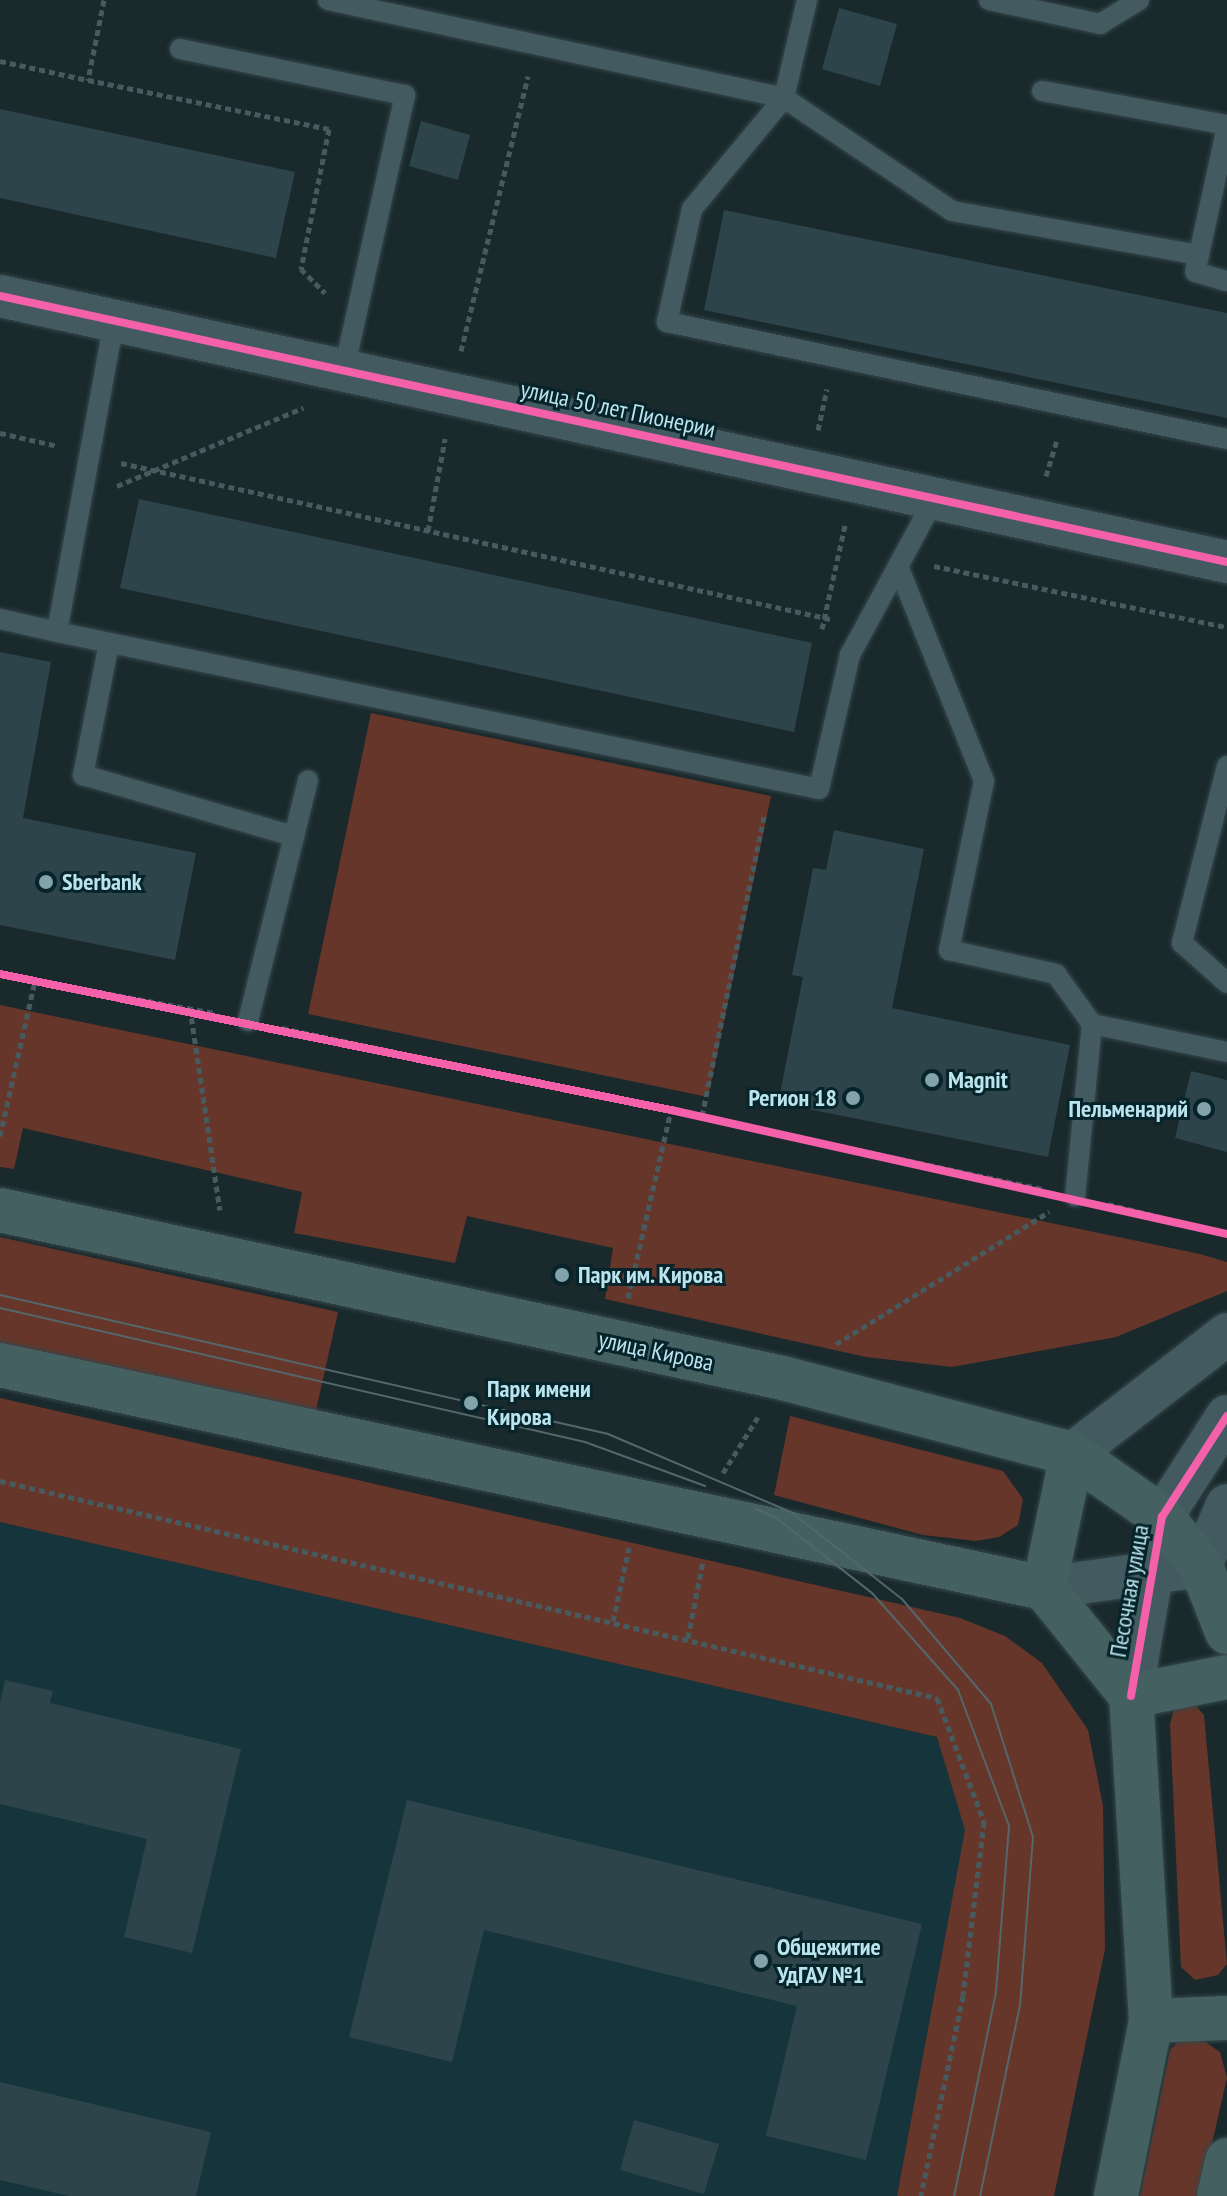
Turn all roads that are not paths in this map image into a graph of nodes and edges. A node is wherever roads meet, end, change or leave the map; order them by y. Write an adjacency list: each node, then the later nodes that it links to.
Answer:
1 (328, 0): 7 (lane)
2 (807, 0): 7 (lane)
3 (989, 0): 4 (lane)
4 (1139, 0)
5 (180, 49): 13 (lane)
6 (1042, 91): 8 (lane)
7 (784, 98): 9 (lane); 14 (lane)
8 (1227, 126): 9 (lane)
9 (1199, 255): 10 (lane)
10 (1227, 281)
11 (0, 296): 12 (street, улица 50 лет Пионерии)
12 (114, 320): 13 (street, улица 50 лет Пионерии); 19 (lane)
13 (344, 370): 15 (street, улица 50 лет Пионерии)
14 (1227, 439)
15 (935, 498): 16 (street, улица 50 лет Пионерии); 17 (lane)
16 (1227, 562)
17 (900, 563): 20 (lane); 26 (lane)
18 (0, 619): 19 (lane)
19 (57, 632): 20 (lane)
20 (109, 643): 23 (lane)
21 (1227, 766): 24 (lane)
22 (308, 780): 23 (lane)
23 (293, 836): 25 (lane)
24 (1227, 983)
25 (248, 1021)
26 (1092, 1024): 27 (lane); 28 (lane)
27 (1227, 1052)
28 (1075, 1196)
29 (0, 1210): 33 (main road, улица Кирова)
30 (1227, 1334): 33 (street)
31 (0, 1365): 38 (main road)
32 (1227, 1416): 35 (street, Песочная улица)
33 (1072, 1454): 35 (main road, улица Кирова); 38 (main road)
34 (1227, 1505): 36 (street)
35 (1162, 1517): 36 (main road, улица Кирова); 37 (street, Песочная улица)
36 (1201, 1566): 37 (street, Песочная улица); 39 (main road, улица Кирова)
37 (1152, 1573): 38 (street, Песочная улица); 41 (street, Песочная улица)
38 (1044, 1588): 41 (main road)
39 (1227, 1632)
40 (1227, 1677): 41 (main road)
41 (1131, 1696): 43 (main road, Песочная улица)
42 (1227, 2018): 43 (main road)
43 (1151, 2021): 45 (main road, Песочная улица)
44 (1227, 2160): 46 (main road)
45 (1116, 2196)
46 (1219, 2196)

